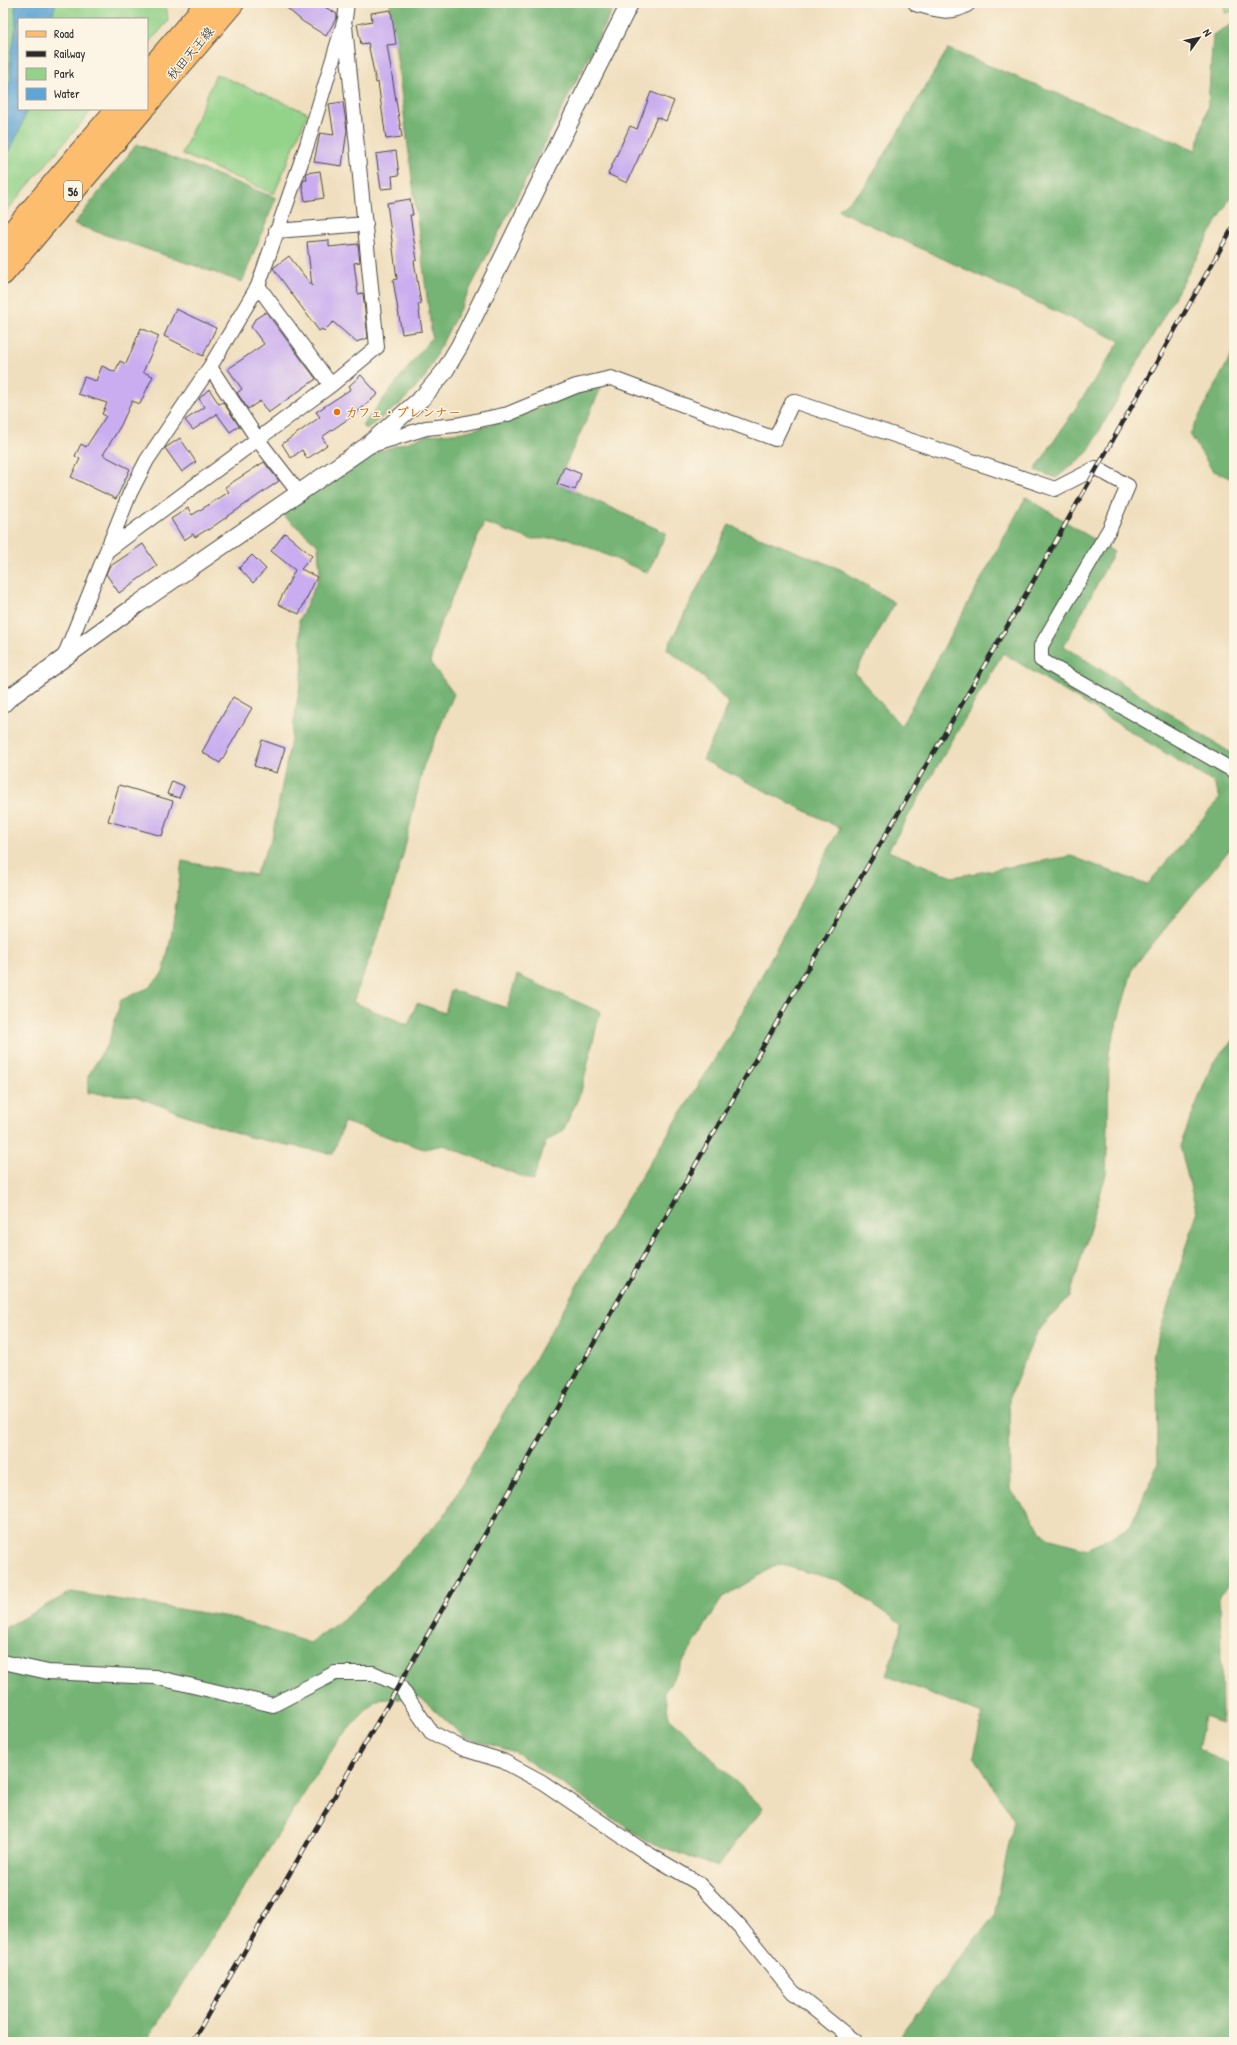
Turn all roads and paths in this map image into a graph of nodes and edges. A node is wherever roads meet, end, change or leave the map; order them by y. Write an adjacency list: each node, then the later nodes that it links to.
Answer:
1 (207, 3): 8 (main road, 秋田天王線)
2 (233, 3): 9 (main road, 秋田天王線)
3 (347, 3): 7 (street)
4 (630, 3): 20 (street)
5 (917, 3): 6 (street)
6 (966, 3)
7 (345, 19): 12 (street); 13 (street)
8 (148, 73)
9 (148, 103)
10 (116, 110): 14 (main road, 56)
11 (142, 110): 15 (main road, 56)
12 (366, 224): 13 (street); 18 (street)
13 (276, 231): 16 (street)
14 (3, 243)
15 (3, 274)
16 (258, 286): 17 (street); 18 (street)
17 (210, 367): 19 (street); 22 (street)
18 (331, 386): 19 (street)
19 (258, 440): 21 (street); 22 (street)
20 (367, 446): 21 (street); 25 (street)
21 (298, 493): 23 (street)
22 (108, 550): 23 (street)
23 (64, 657): 24 (street)
24 (3, 704)
25 (1234, 771)
26 (3, 1662): 27 (street)
27 (855, 2042)

